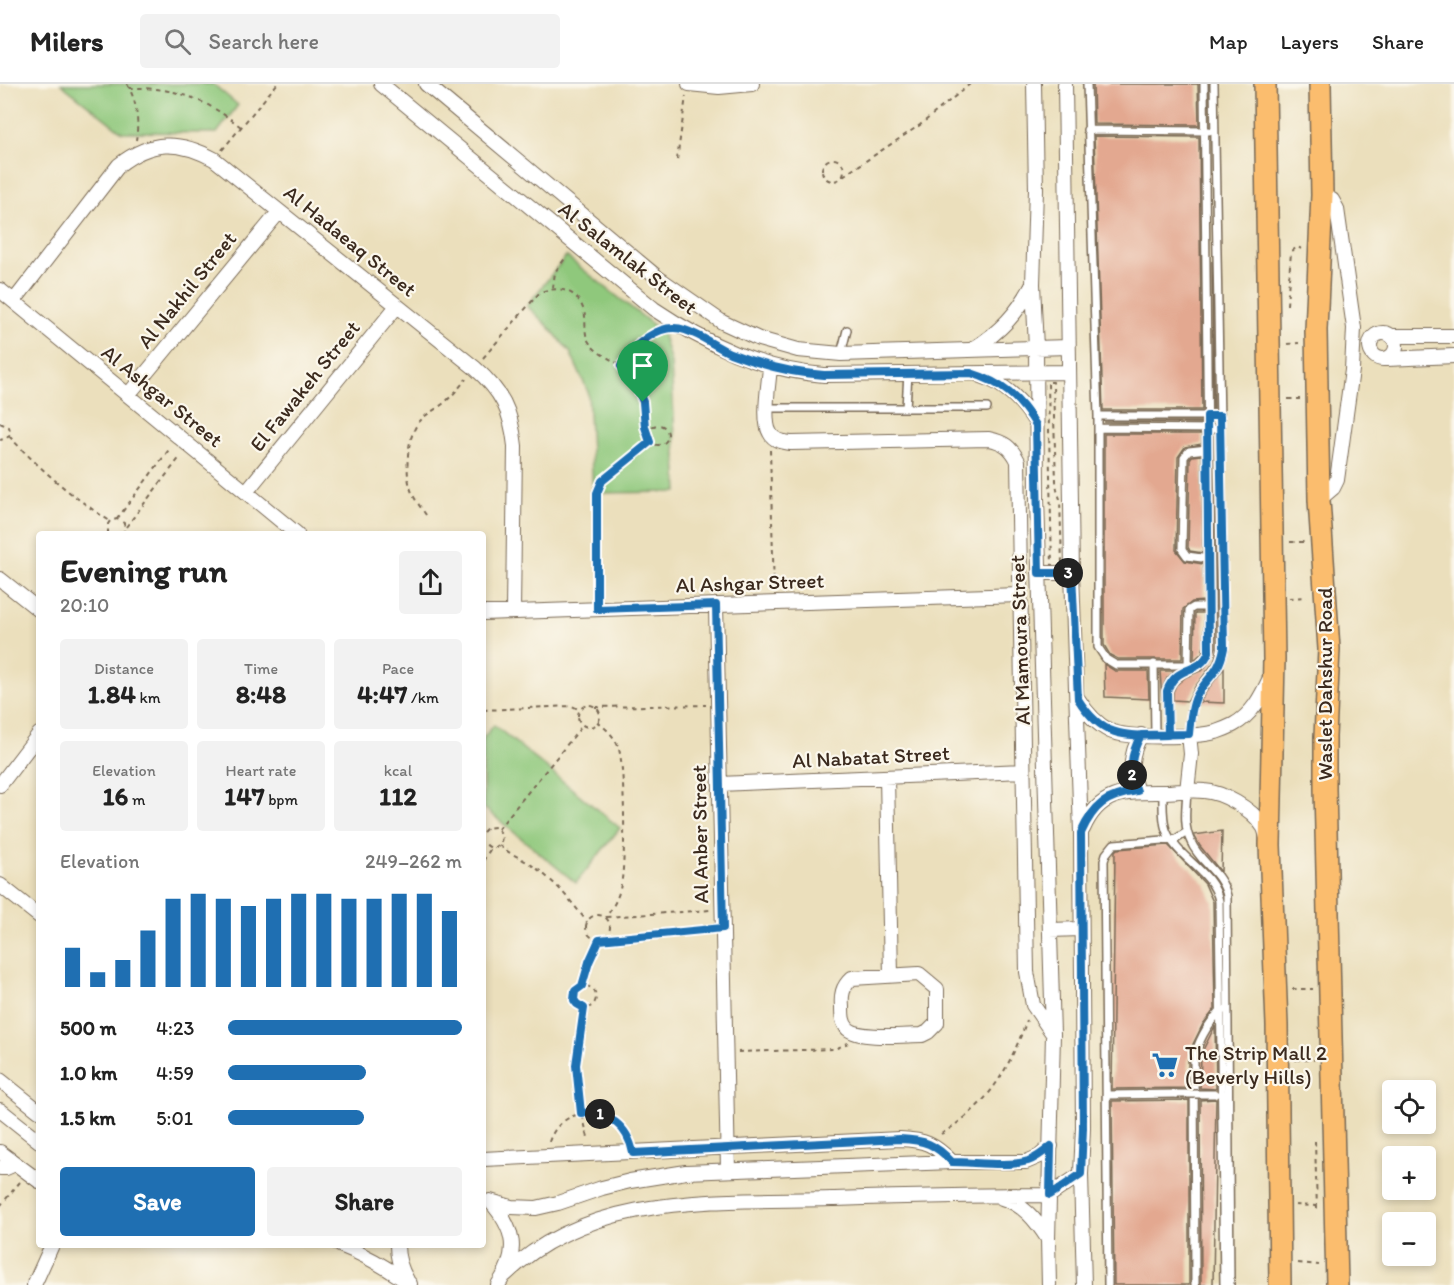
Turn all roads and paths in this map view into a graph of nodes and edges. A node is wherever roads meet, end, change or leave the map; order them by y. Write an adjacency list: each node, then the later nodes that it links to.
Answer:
1 (127, 84): 14 (path)
2 (277, 84): 16 (path)
3 (381, 84): 25 (street, Al Salamlak Street)
4 (426, 84): 45 (street, Al Salamlak Street)
5 (752, 84): 15 (street)
6 (970, 84): 22 (path)
7 (1034, 84): 27 (street, Al Mamoura Street)
8 (1065, 84): 41 (street)
9 (1087, 84): 17 (lane)
10 (1204, 84): 18 (lane)
11 (1214, 84): 18 (lane)
12 (1265, 84): 105 (main road)
13 (1320, 84): 23 (main road, Waslet Dahshur Road)
14 (129, 88): 16 (path); 19 (path)
15 (687, 89): 21 (path)
16 (241, 127): 20 (path)
17 (1087, 130): 18 (lane); 63 (lane)
18 (1210, 131): 64 (lane); 65 (lane)
19 (132, 155): 20 (street, Al Hadaeaq Street); 30 (street, Al Hadaeaq Street)
20 (214, 159): 24 (street, Al Hadaeaq Street)
21 (677, 160)
22 (843, 176): 22 (path)
23 (1322, 195): 33 (street); 81 (main road, Waslet Dahshur Road)
24 (279, 212): 31 (street, Al Hadaeaq Street); 57 (street, Al Nakhil Street)
25 (576, 245): 28 (path); 34 (street, Al Salamlak Street)
26 (1305, 253): 32 (path)
27 (1033, 284): 42 (street, Al Mamoura Street); 43 (street)
28 (553, 288): 48 (path); 50 (path)
29 (0, 290): 30 (street, Al Ashgar Street)
30 (14, 302): 57 (street, Al Ashgar Street)
31 (397, 306): 50 (street, Al Hadaeaq Street); 78 (street, El Fawakeh Street)
32 (1287, 310)
33 (1354, 328): 36 (street); 51 (street)
34 (684, 329): 48 (path); 49 (street, Al Salamlak Street)
35 (846, 330): 45 (lane)
36 (1374, 336): 37 (street); 47 (street)
37 (1393, 336): 38 (street); 47 (street)
38 (1454, 336)
39 (1305, 343): 40 (path)
40 (1284, 344)
41 (1068, 347): 42 (street, Al Salamlak Street); 52 (street)
42 (1036, 348): 43 (street, Al Salamlak Street); 55 (street, Al Mamoura Street)
43 (972, 349): 44 (street, Al Salamlak Street)
44 (956, 350): 45 (street, Al Salamlak Street); 54 (street)
45 (841, 354)
46 (1454, 356): 47 (street)
47 (1383, 358): 51 (street)
48 (621, 366): 71 (path)
49 (770, 367): 53 (street, Al Salamlak Street); 60 (street)
50 (475, 368): 82 (path); 103 (street, Al Hadaeaq Street)
51 (1352, 370): 81 (street)
52 (1068, 372): 55 (street, Al Salamlak Street); 93 (street)
53 (908, 373): 54 (street, Al Salamlak Street); 61 (lane)
54 (965, 373): 55 (street, Al Salamlak Street); 67 (street)
55 (1036, 373): 67 (street, Al Mamoura Street)
56 (1053, 382): 56 (path)
57 (128, 395): 75 (street, Al Ashgar Street)
58 (1285, 399): 59 (path)
59 (1306, 399)
60 (767, 408): 61 (lane); 72 (street)
61 (906, 408): 62 (lane)
62 (987, 408)
63 (1098, 416): 64 (lane); 68 (lane)
64 (1207, 416): 65 (lane); 69 (lane)
65 (1220, 416): 70 (lane)
66 (0, 423): 73 (path)
67 (1036, 425): 80 (street, Al Mamoura Street)
68 (1098, 428): 69 (lane); 106 (lane)
69 (1207, 429): 70 (lane); 77 (lane)
70 (1221, 429): 116 (lane)
71 (648, 433): 76 (path); 76 (path)
72 (770, 433): 79 (street); 98 (path)
73 (9, 436): 74 (path); 84 (path)
74 (0, 440)
75 (184, 441): 78 (street, Al Ashgar Street); 83 (path); 85 (path)
76 (650, 442): 102 (path)
77 (1207, 449): 91 (lane); 91 (lane)
78 (246, 492): 88 (street, Al Ashgar Street)
79 (1020, 499): 80 (street); 95 (street)
80 (1037, 499): 92 (street, Al Mamoura Street)
81 (1319, 500): 193 (main road, Waslet Dahshur Road)
82 (426, 515)
83 (117, 519): 84 (path); 85 (path)
84 (110, 521): 86 (path)
85 (126, 527): 87 (path)
86 (107, 531)
87 (125, 531)
88 (293, 531)
89 (1286, 542): 90 (path)
90 (1309, 542)
91 (1209, 559): 100 (lane)
92 (1039, 573): 93 (street); 144 (street, Al Mamoura Street)
93 (1072, 573): 109 (street)
94 (0, 579): 101 (street)
95 (1019, 595): 98 (street, Al Ashgar Street); 120 (street)
96 (1313, 597): 97 (path)
97 (1286, 598)
98 (774, 603): 99 (street, Al Ashgar Street)
99 (716, 605): 102 (street, Al Ashgar Street); 110 (street, Al Anber Street)
100 (1210, 607): 107 (lane); 108 (lane)
101 (36, 608)
102 (597, 609): 103 (street, Al Ashgar Street)
103 (513, 612): 104 (street, Al Ashgar Street)
104 (486, 613)
105 (1274, 659): 116 (street); 134 (main road)
106 (1154, 664): 107 (lane); 118 (lane)
107 (1188, 665): 108 (lane)
108 (1200, 665): 118 (lane)
109 (1078, 699): 117 (street); 130 (street)
110 (718, 705): 111 (path); 122 (street, Al Anber Street)
111 (595, 707): 113 (path); 114 (path)
112 (486, 710): 113 (path)
113 (580, 710): 115 (path)
114 (597, 722): 115 (path); 140 (path)
115 (583, 725): 127 (path)
116 (1189, 734): 118 (street); 125 (street)
117 (1141, 735): 118 (street); 124 (street)
118 (1161, 735)
119 (36, 738): 123 (street)
120 (1023, 771): 121 (street, Al Nabatat Street); 150 (street)
121 (887, 777): 122 (street, Al Nabatat Street); 146 (street)
122 (720, 784): 138 (street, Al Anber Street)
123 (0, 785)
124 (1137, 791): 126 (street); 130 (street)
125 (1187, 791): 126 (street); 129 (lane); 134 (street)
126 (1163, 792): 131 (lane)
127 (498, 829): 128 (path); 133 (path)
128 (486, 830)
129 (1187, 832): 131 (lane); 152 (lane)
130 (1081, 833): 143 (street)
131 (1171, 840): 152 (lane); 160 (lane)
132 (486, 845): 135 (path)
133 (499, 845): 135 (path); 141 (path)
134 (1270, 845): 202 (main road)
135 (491, 848): 136 (path)
136 (486, 856)
137 (0, 885): 139 (street)
138 (723, 909): 140 (path); 142 (street, Al Anber Street)
139 (36, 914)
140 (606, 917): 141 (path); 145 (path)
141 (587, 922): 145 (path)
142 (723, 928): 145 (path); 155 (street, Al Anber Street)
143 (1081, 929): 144 (street); 178 (street)
144 (1050, 930): 154 (street, Al Mamoura Street)
145 (601, 939): 147 (path)
146 (891, 976): 153 (street); 153 (street)
147 (582, 986): 151 (path); 151 (path)
148 (1290, 989): 149 (path)
149 (1313, 989)
150 (1033, 1005): 154 (street); 166 (path)
151 (584, 1008): 163 (path)
152 (1225, 1010): 159 (lane); 199 (lane)
153 (856, 1034): 155 (path)
154 (1053, 1034): 167 (street, Al Mamoura Street)
155 (726, 1052): 168 (street, Al Anber Street)
156 (1290, 1060): 157 (path)
157 (1314, 1060)
158 (0, 1080): 161 (street)
159 (1222, 1094): 160 (lane, bridge); 200 (lane); 201 (lane)
160 (1107, 1095): 198 (lane)
161 (36, 1109)
162 (0, 1110): 165 (street)
163 (581, 1113): 170 (path); 171 (path); 172 (path)
164 (1315, 1138): 185 (path)
165 (36, 1139)
166 (928, 1142): 168 (street); 174 (street)
167 (1051, 1146): 174 (street); 181 (street, Al Mamoura Street)
168 (728, 1148): 170 (street); 177 (street, Al Anber Street)
169 (0, 1152): 175 (street)
170 (633, 1153): 171 (street)
171 (593, 1154): 172 (street)
172 (546, 1156): 173 (street)
173 (486, 1159)
174 (952, 1162): 177 (street)
175 (15, 1164): 176 (street); 179 (street)
176 (0, 1168)
177 (728, 1170): 182 (street)
178 (1081, 1174): 181 (street); 197 (street)
179 (33, 1177): 184 (path)
180 (991, 1195): 181 (street); 187 (street); 192 (street)
181 (1050, 1195): 187 (street, Al Mamoura Street)
182 (487, 1199): 192 (street)
183 (1293, 1205): 185 (path)
184 (0, 1206)
185 (1316, 1206): 186 (path)
186 (1317, 1215)
187 (1048, 1239): 196 (street, Al Mamoura Street)
188 (51, 1248): 194 (street)
189 (348, 1248): 195 (street)
190 (397, 1248): 195 (street)
191 (1294, 1263): 193 (path)
192 (501, 1280)
193 (1328, 1280)
194 (34, 1285)
195 (410, 1285)
196 (1049, 1285)
197 (1084, 1285)
198 (1108, 1285)
199 (1195, 1285)
200 (1224, 1285)
201 (1230, 1285)
202 (1280, 1285)

